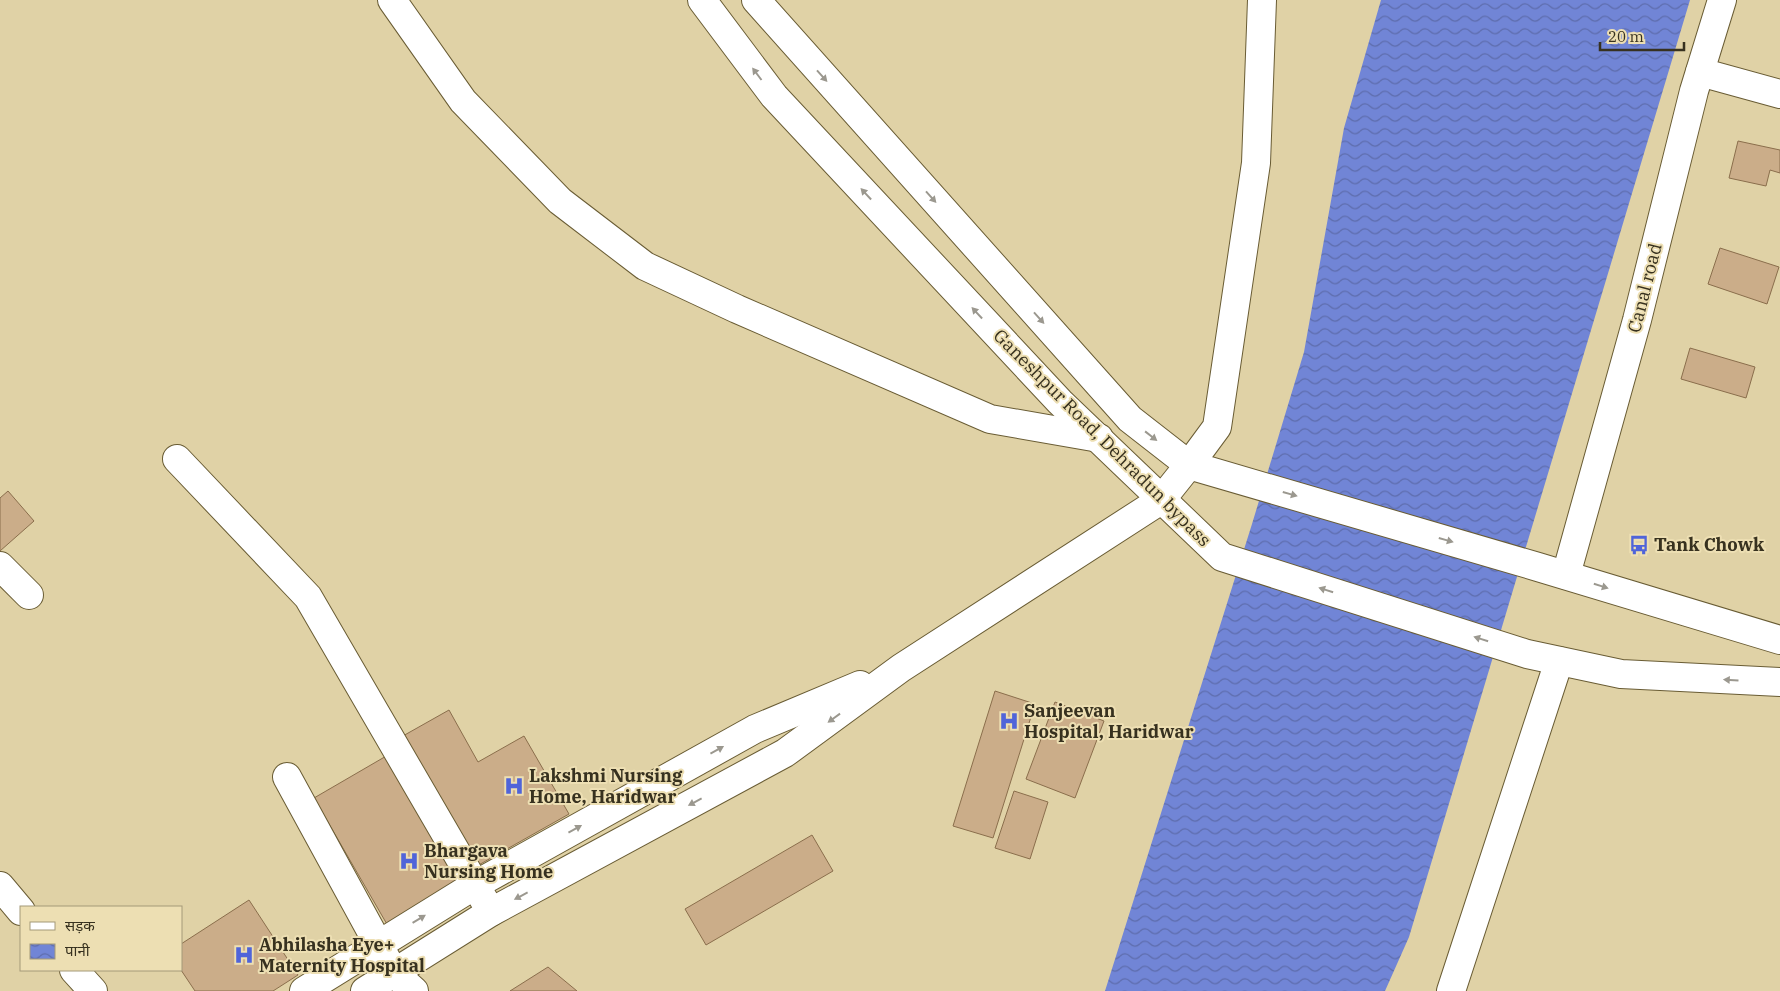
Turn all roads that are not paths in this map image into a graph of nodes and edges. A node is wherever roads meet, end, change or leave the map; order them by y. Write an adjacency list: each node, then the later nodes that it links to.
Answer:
1 (392, 0): 8 (main road)
2 (702, 0): 8 (main road, Ganeshpur Road, Dehradun bypass, one-way to 2)
3 (756, 0): 10 (main road, one-way to 10)
4 (1262, 0): 10 (main road)
5 (1722, 0): 6 (main road, Canal road)
6 (1700, 72): 7 (main road); 13 (main road, Canal road)
7 (1780, 94)
8 (1099, 438): 11 (main road, Ganeshpur Road, Dehradun bypass)
9 (177, 459): 20 (main road)
10 (1189, 466): 11 (main road); 13 (main road, one-way to 13)
11 (1161, 500): 16 (main road, Ganeshpur Road, Dehradun bypass, one-way to 11); 17 (main road)
12 (0, 566): 14 (main road)
13 (1566, 575): 15 (main road, one-way to 15)
14 (29, 595)
15 (1780, 640)
16 (1559, 661): 18 (main road, Ganeshpur Road, Dehradun bypass, one-way to 16); 31 (main road)
17 (901, 668): 20 (main road, one-way to 17); 23 (main road, one-way to 23)
18 (1780, 682)
19 (287, 777): 24 (main road)
20 (475, 885): 23 (main road); 24 (main road, one-way to 20)
21 (0, 886): 22 (main road)
22 (20, 911)
23 (491, 912): 26 (main road)
24 (378, 944): 26 (main road); 28 (main road)
25 (75, 971): 27 (main road)
26 (394, 973): 29 (main road); 30 (main road)
27 (93, 991)
28 (304, 991)
29 (365, 991)
30 (414, 991)
31 (1451, 991)

